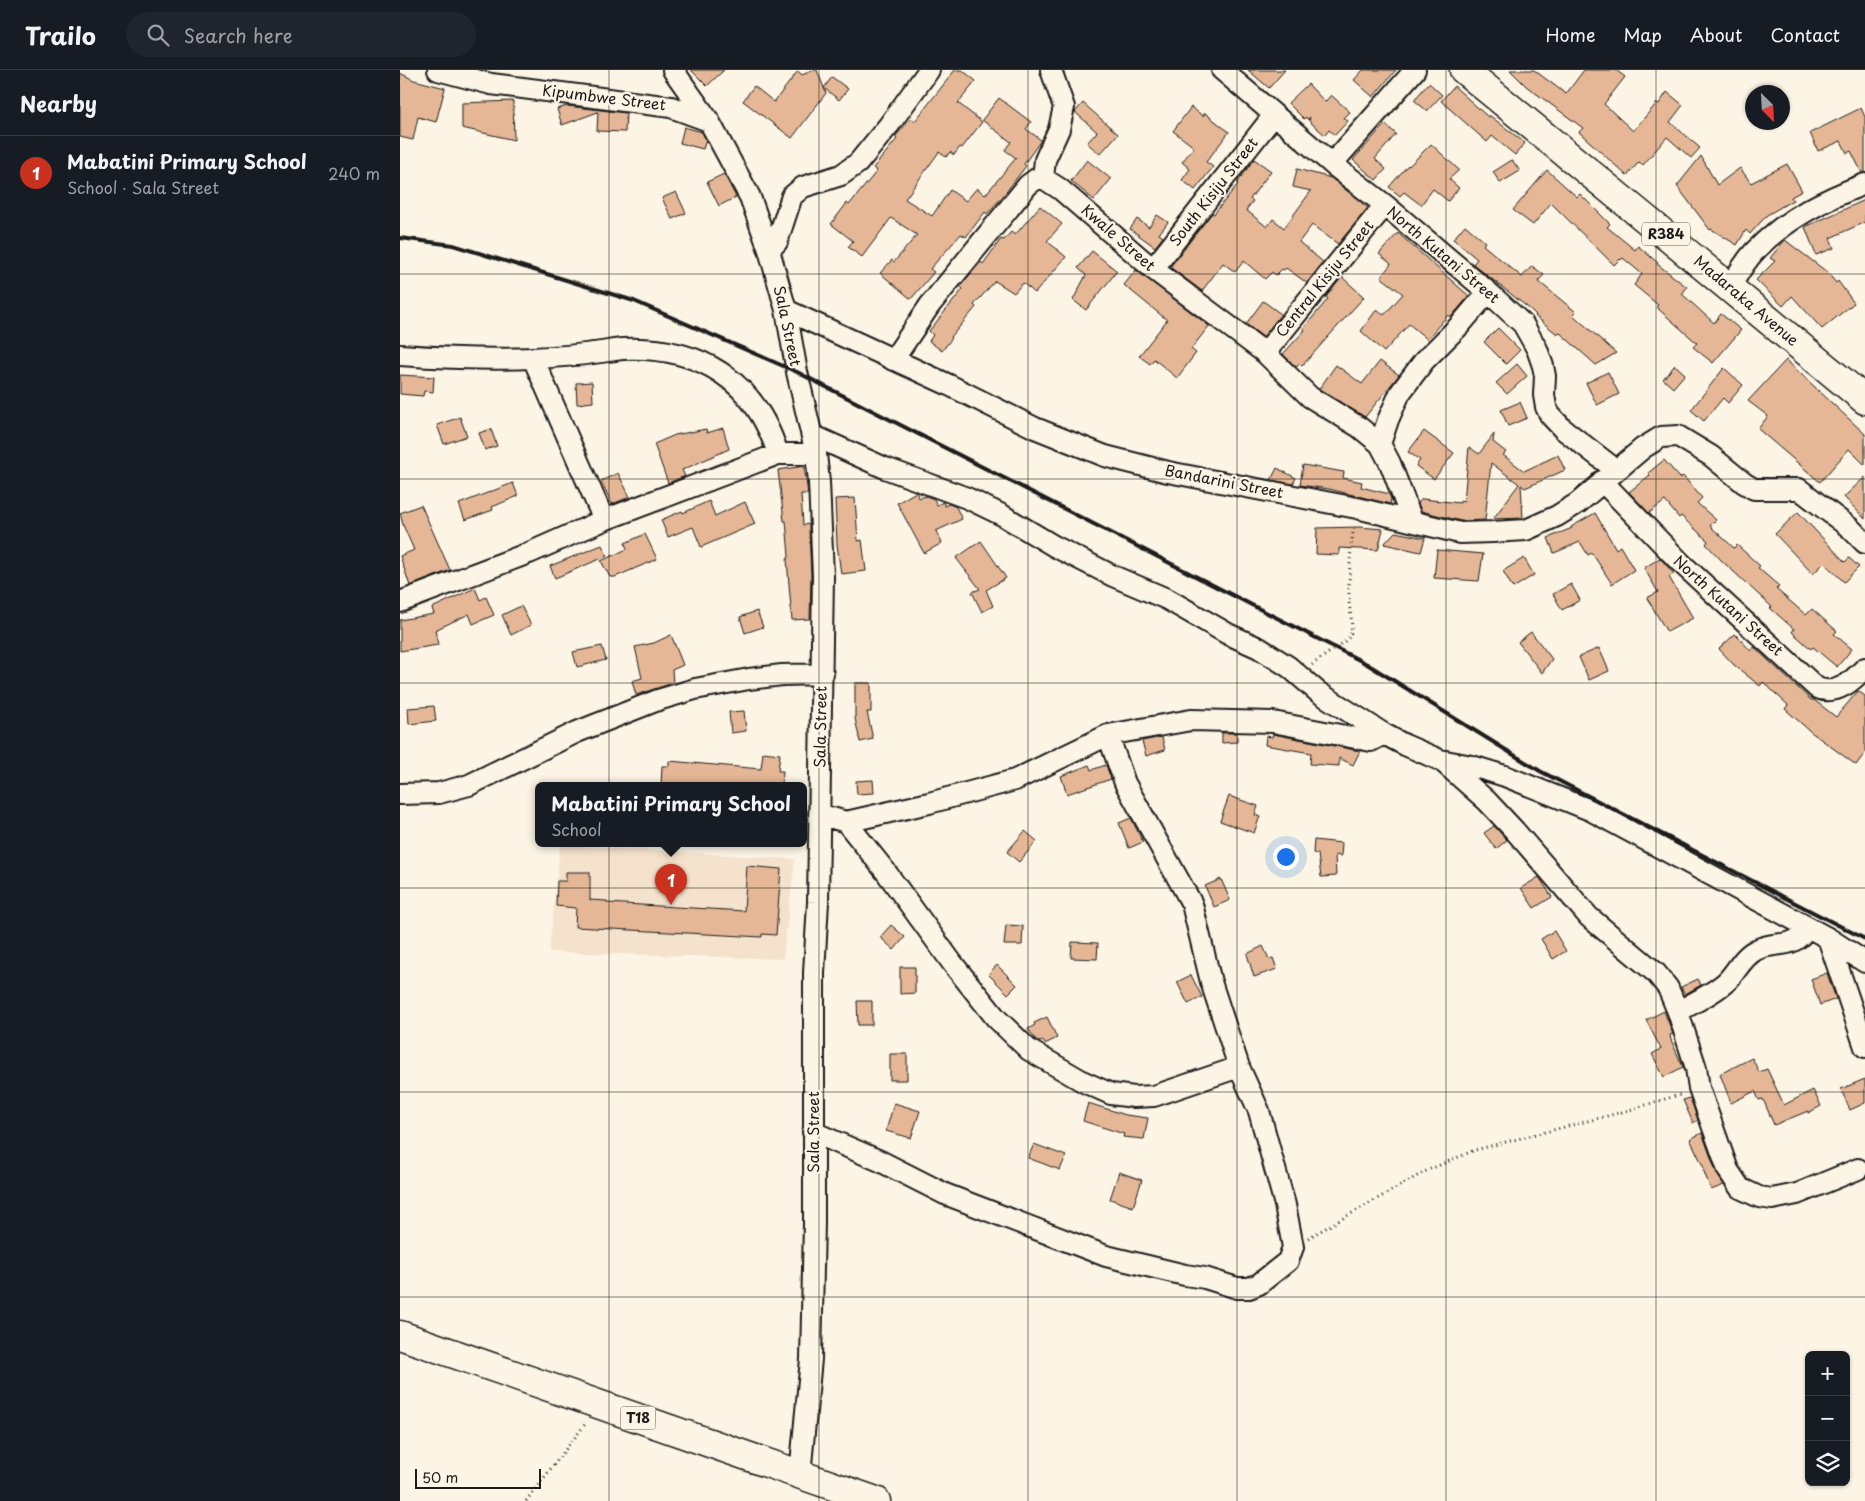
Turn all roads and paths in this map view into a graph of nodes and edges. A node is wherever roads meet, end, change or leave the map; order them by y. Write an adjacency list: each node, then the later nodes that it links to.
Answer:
1 (438, 70): 9 (street, Kipumbwe Street)
2 (672, 70): 9 (street, Sala Street)
3 (929, 70): 14 (street)
4 (1051, 70): 11 (street)
5 (1222, 70): 8 (street, North Kutani Street)
6 (1415, 70): 10 (street)
7 (1464, 70): 16 (main road, Madaraka Avenue / R384)
8 (1274, 115): 10 (street, North Kutani Street); 15 (street, South Kisiju Street)
9 (709, 121): 14 (street, Sala Street)
10 (1332, 164): 13 (street, North Kutani Street)
11 (1043, 178): 15 (street, Kwale Street); 22 (street)
12 (1865, 184): 16 (street)
13 (1385, 205): 17 (street, North Kutani Street); 19 (street, Central Kisiju Street)
14 (769, 250): 18 (street, Sala Street)
15 (1153, 269): 19 (street, Kwale Street)
16 (1730, 287): 23 (main road, Madaraka Avenue / R384)
17 (1488, 292): 24 (street); 27 (street, North Kutani Street)
18 (786, 310): 22 (street, Bandarini Street); 25 (street, Sala Street)
19 (1265, 353): 24 (street, Kwale Street)
20 (400, 354): 21 (street)
21 (533, 358): 26 (street); 29 (street)
22 (893, 360): 28 (street, Bandarini Street)
23 (1865, 400)
24 (1380, 444): 30 (street)
25 (814, 445): 26 (street); 34 (street, Sala Street); 35 (street)
26 (778, 454): 29 (street)
27 (1609, 475): 30 (street, Bandarini Street); 31 (street, Bandarini Street); 33 (street, North Kutani Street)
28 (1357, 508): 30 (street, Bandarini Street); 35 (path)
29 (604, 520): 32 (street)
30 (1412, 520)
31 (1865, 544)
32 (400, 602)
33 (1865, 668)
34 (823, 674): 39 (street); 40 (street, Sala Street)
35 (1302, 677): 36 (street)
36 (1384, 734): 37 (street); 38 (street)
37 (1108, 735): 41 (street); 47 (street)
38 (1440, 760): 42 (street); 45 (street)
39 (400, 794)
40 (819, 814): 41 (street); 49 (street, Sala Street)
41 (846, 822): 47 (street)
42 (1807, 928): 43 (street); 45 (street)
43 (1828, 938): 44 (street); 46 (street)
44 (1865, 962)
45 (1678, 1012): 48 (street)
46 (1865, 1047)
47 (1239, 1067): 51 (street)
48 (1699, 1088): 50 (street); 51 (path)
49 (813, 1132): 51 (street); 54 (street, Sala Street)
50 (1858, 1169)
51 (1293, 1247)
52 (400, 1335): 53 (main road, T18)
53 (600, 1404): 54 (main road, T18); 55 (path)
54 (800, 1475): 56 (main road, T18)
55 (526, 1501)
56 (876, 1501)

